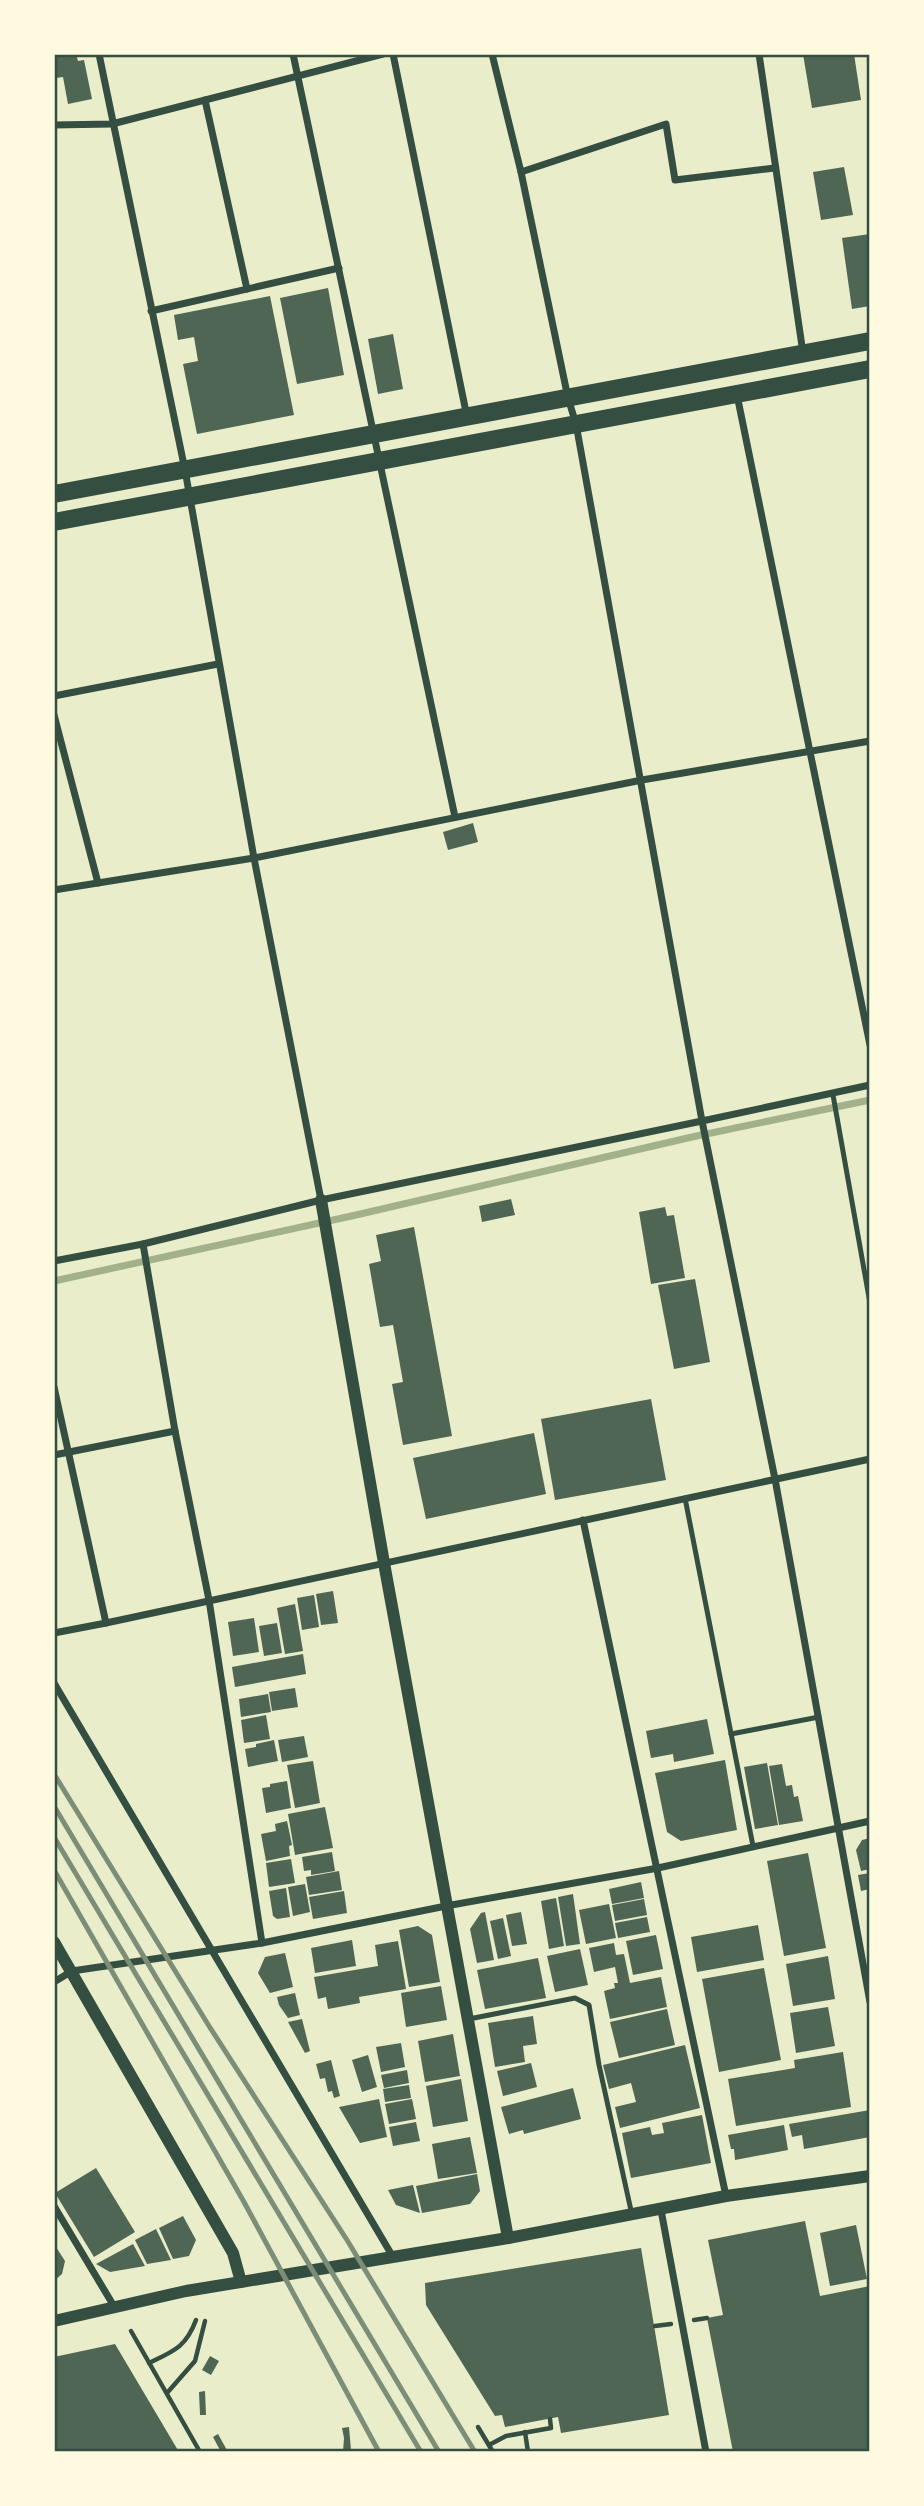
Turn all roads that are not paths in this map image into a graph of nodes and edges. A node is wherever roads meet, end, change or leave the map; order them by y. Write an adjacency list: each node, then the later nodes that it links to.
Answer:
1 (99, 54): 9 (street)
2 (293, 54): 7 (street)
3 (383, 54): 7 (street)
4 (393, 54): 21 (street)
5 (492, 54): 12 (street)
6 (759, 54): 11 (street)
7 (298, 76): 8 (street); 13 (street)
8 (205, 100): 9 (street); 14 (street)
9 (113, 124): 10 (street); 15 (street)
10 (54, 125)
11 (775, 168): 12 (street); 17 (street)
12 (521, 172): 20 (street)
13 (339, 268): 14 (street); 23 (street)
14 (247, 289): 15 (street)
15 (151, 311): 25 (street)
16 (870, 341): 17 (main road)
17 (803, 354): 20 (main road)
18 (870, 369): 19 (main road)
19 (737, 395): 22 (main road); 33 (street)
20 (568, 398): 21 (main road); 22 (street)
21 (467, 418): 23 (main road)
22 (576, 424): 24 (main road); 34 (street)
23 (374, 436): 24 (street); 25 (main road)
24 (381, 462): 27 (main road); 35 (street)
25 (185, 470): 26 (main road); 27 (street)
26 (54, 494)
27 (188, 496): 28 (main road); 29 (street)
28 (54, 522)
29 (218, 664): 30 (street); 36 (street)
30 (54, 696)
31 (54, 715): 37 (street)
32 (870, 741): 33 (street)
33 (811, 753): 34 (street); 39 (street)
34 (642, 780): 35 (street); 42 (street)
35 (455, 817): 36 (street)
36 (254, 858): 37 (street); 43 (street)
37 (98, 883): 38 (street)
38 (54, 890)
39 (870, 1045)
40 (870, 1085): 41 (street)
41 (833, 1094): 42 (street); 46 (lane)
42 (703, 1124): 43 (street); 52 (street)
43 (322, 1206): 44 (street); 55 (street)
44 (143, 1245): 45 (street); 48 (street)
45 (54, 1261)
46 (870, 1303)
47 (54, 1387): 49 (street)
48 (175, 1431): 49 (street); 56 (street)
49 (69, 1452): 50 (street); 57 (street)
50 (54, 1455)
51 (870, 1459): 52 (street)
52 (775, 1479): 53 (street); 60 (street)
53 (685, 1498): 54 (street); 61 (lane)
54 (583, 1520): 55 (street); 65 (street)
55 (384, 1563): 56 (street); 66 (street)
56 (209, 1600): 57 (street); 68 (street)
57 (106, 1623): 58 (street)
58 (54, 1633)
59 (54, 1683): 69 (street)
60 (819, 1717): 61 (lane); 63 (street)
61 (731, 1734): 64 (lane)
62 (870, 1821): 63 (street)
63 (839, 1827): 64 (street); 72 (street)
64 (753, 1846): 65 (street)
65 (658, 1868): 66 (street); 75 (street)
66 (446, 1906): 68 (street); 73 (street)
67 (54, 1941): 70 (street)
68 (262, 1943): 69 (street)
69 (214, 1952): 70 (street); 80 (street)
70 (72, 1971): 71 (street); 81 (street)
71 (54, 1982)
72 (870, 2002)
73 (468, 2019): 78 (lane); 79 (street)
74 (870, 2176): 75 (street)
75 (726, 2196): 77 (street)
76 (54, 2206): 82 (street)
77 (661, 2210): 78 (street); 84 (street)
78 (632, 2215): 79 (street)
79 (508, 2238): 80 (street)
80 (393, 2258): 81 (street)
81 (241, 2282): 82 (street)
82 (116, 2309): 83 (street)
83 (54, 2321)
84 (706, 2452)

